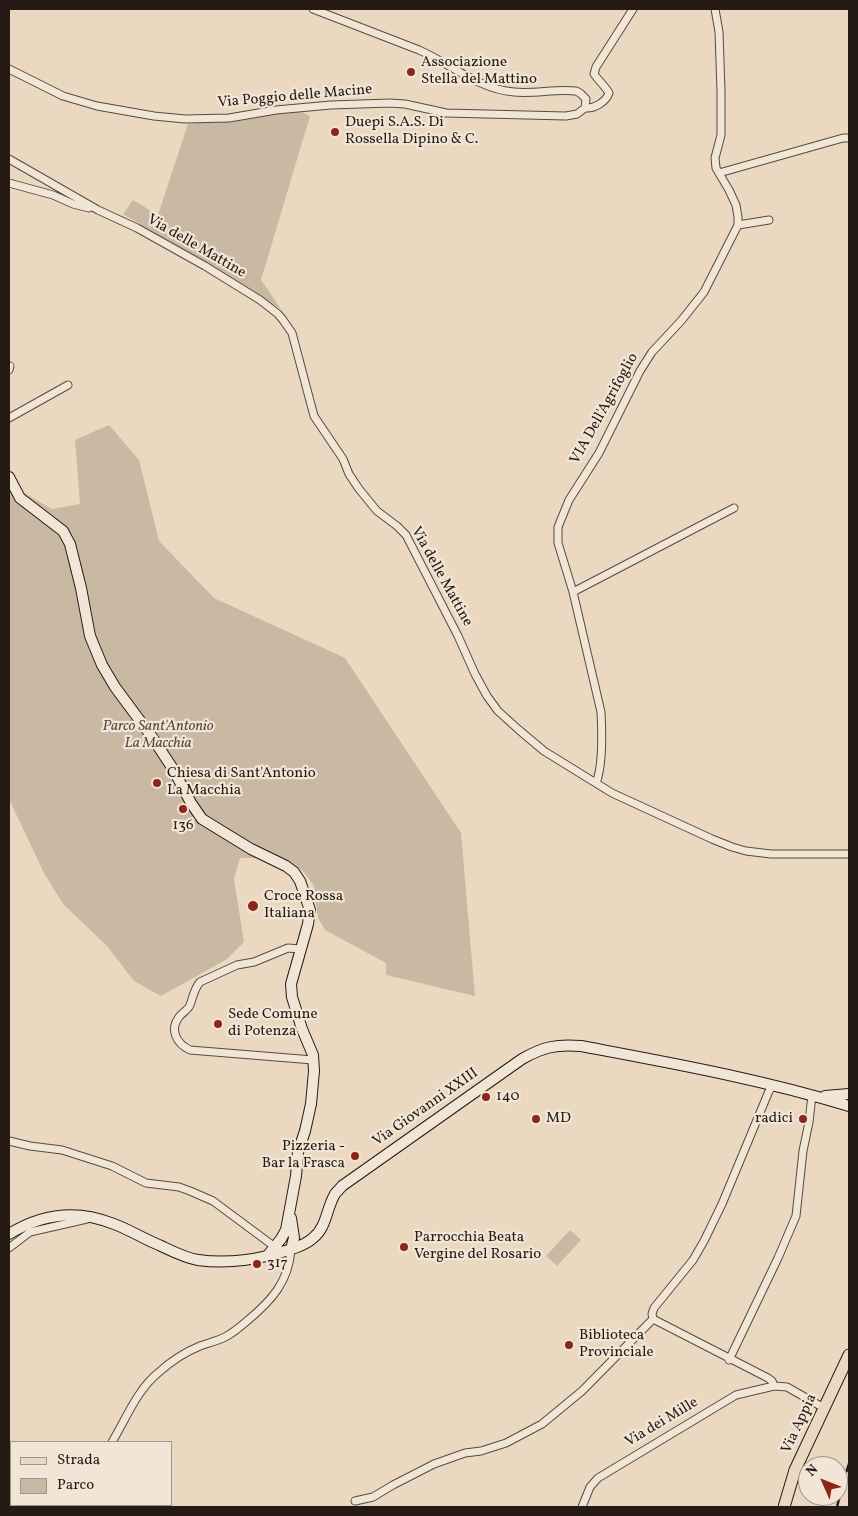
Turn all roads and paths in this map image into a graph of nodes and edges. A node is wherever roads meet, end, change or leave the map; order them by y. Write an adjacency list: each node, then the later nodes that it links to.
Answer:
1 (313, 9): 5 (street)
2 (632, 9): 5 (street, Via Poggio delle Macine)
3 (715, 9): 8 (street)
4 (9, 69): 5 (street, Via Poggio delle Macine)
5 (585, 108)
6 (849, 138): 8 (street)
7 (9, 159): 10 (street, Via delle Mattine)
8 (719, 173): 12 (street)
9 (9, 183): 10 (street)
10 (98, 210): 18 (street, Via delle Mattine)
11 (768, 220): 12 (street)
12 (738, 225): 17 (street, VIA Dell'Agrifoglio)
13 (68, 386): 14 (street)
14 (9, 418)
15 (9, 477): 20 (street)
16 (734, 508): 17 (street)
17 (573, 592): 18 (street, VIA Dell'Agrifoglio)
18 (596, 783): 19 (street, Via delle Mattine)
19 (849, 854)
20 (301, 949): 21 (street); 21 (street)
21 (313, 1060): 27 (street)
22 (773, 1086): 24 (street, Via Giovanni XXIII); 32 (street, Via Giovanni XXIII); 37 (street)
23 (849, 1094): 24 (street)
24 (814, 1096): 25 (street); 39 (street)
25 (849, 1106)
26 (9, 1141): 34 (street)
27 (290, 1212): 29 (street); 31 (street)
28 (92, 1217): 30 (street); 33 (street); 36 (street)
29 (294, 1230): 32 (street); 35 (street)
30 (9, 1234)
31 (283, 1235): 34 (street); 35 (street)
32 (313, 1238): 35 (street)
33 (9, 1248)
34 (275, 1248): 36 (street)
35 (291, 1249): 36 (street); 42 (street)
36 (268, 1256)
37 (653, 1319): 39 (street); 43 (street)
38 (849, 1355): 41 (main road, Via Appia)
39 (729, 1360): 40 (street)
40 (774, 1386): 41 (street); 44 (street, Via dei Mille)
41 (824, 1408): 45 (main road, Via Appia)
42 (113, 1441)
43 (355, 1501)
44 (582, 1507)
45 (784, 1507)

